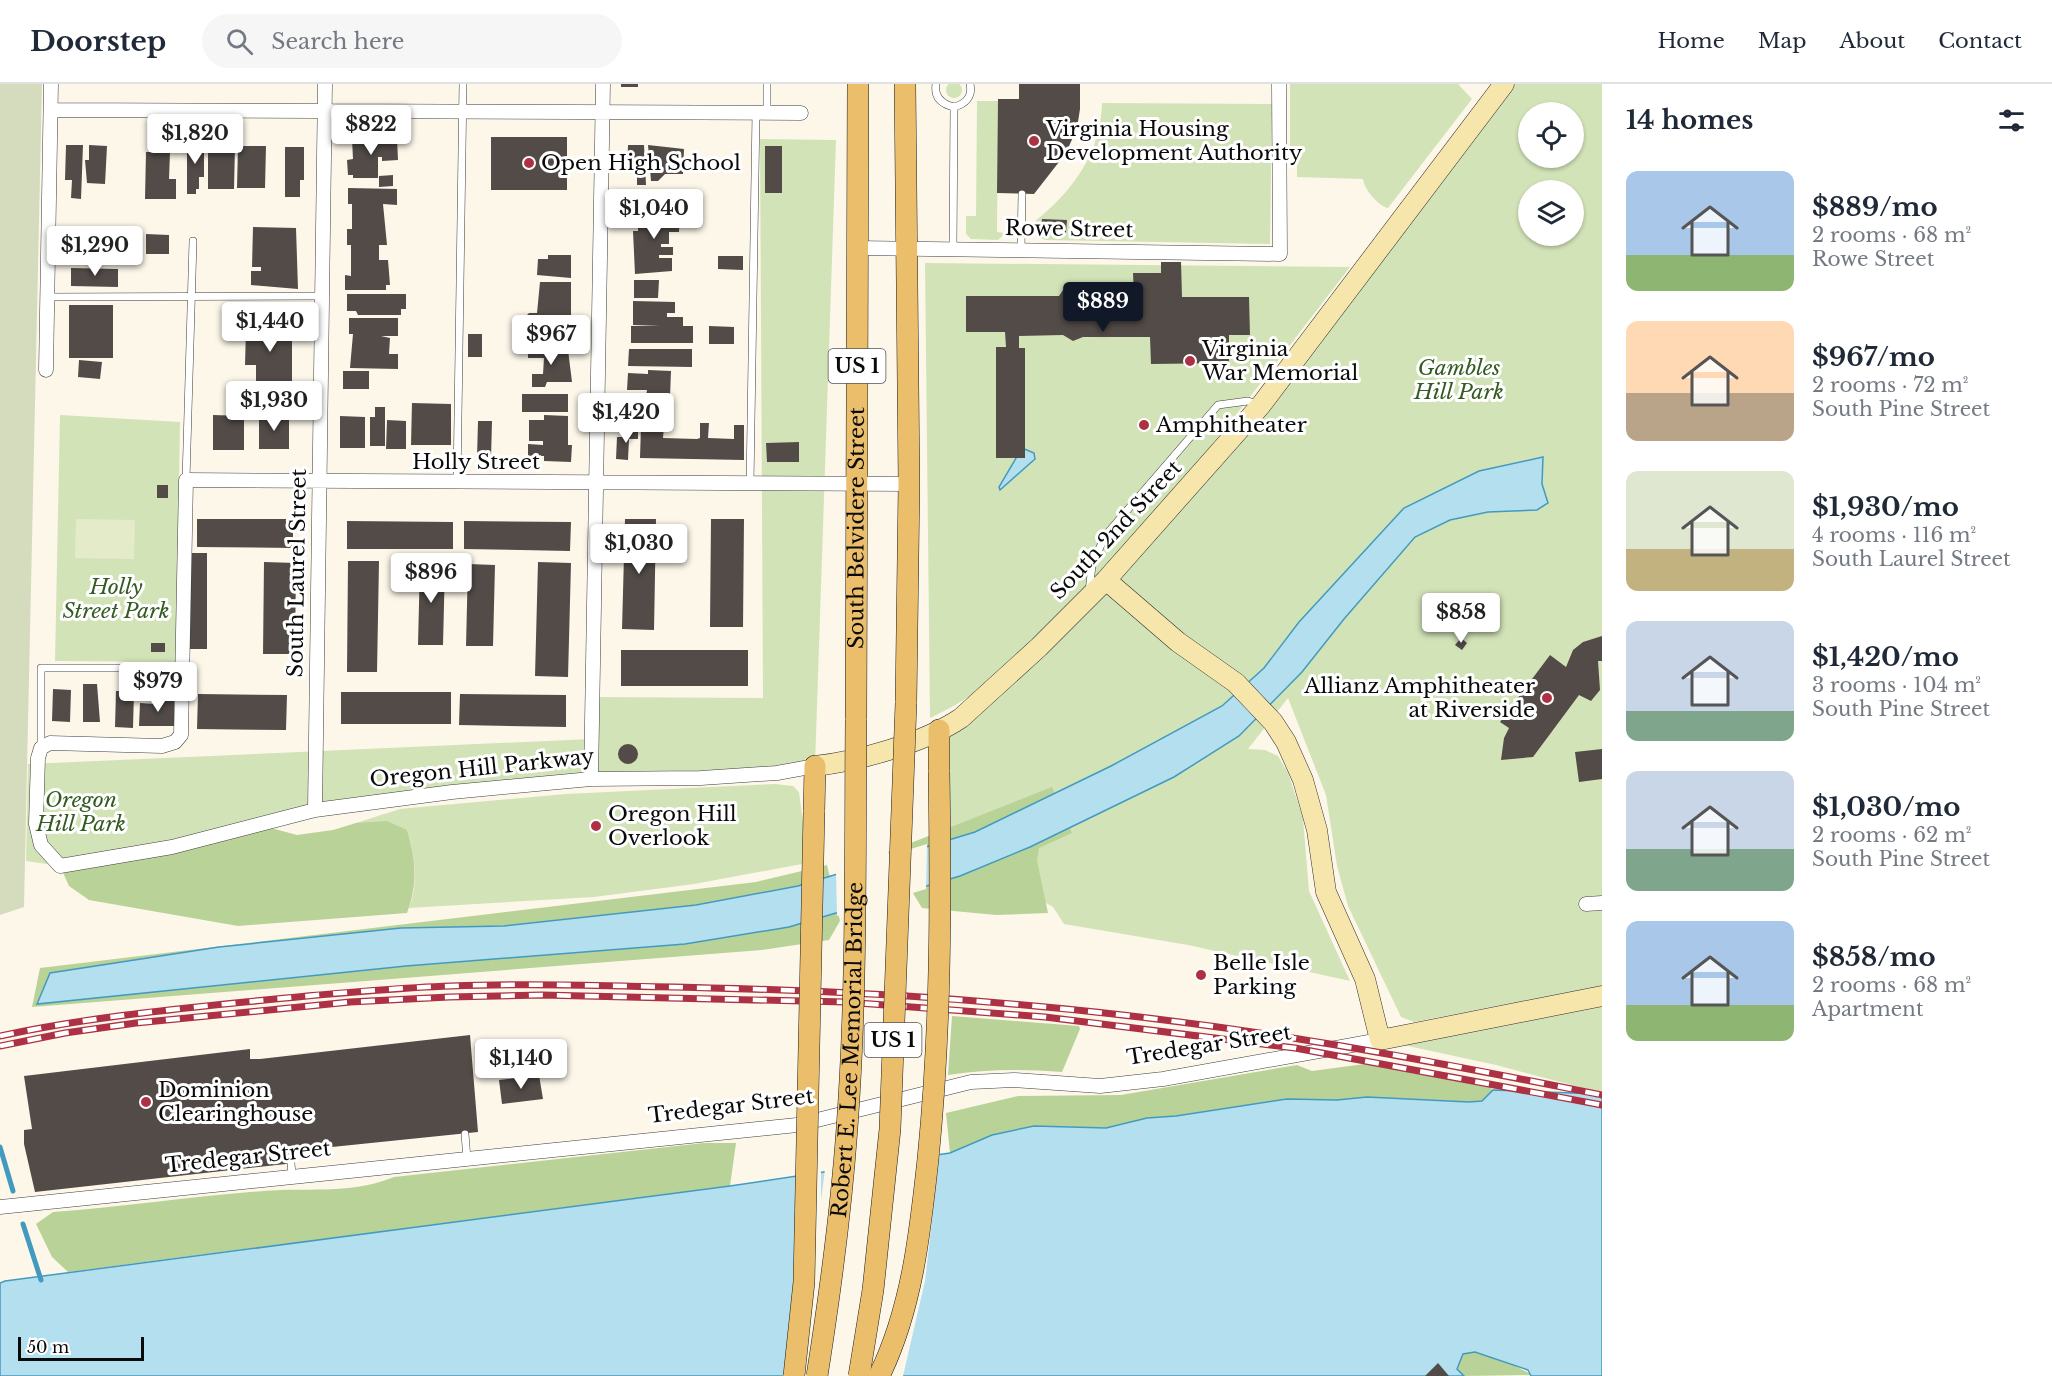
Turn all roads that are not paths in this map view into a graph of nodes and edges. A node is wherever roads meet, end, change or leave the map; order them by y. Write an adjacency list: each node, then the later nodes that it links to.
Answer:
1 (51, 84): 13 (street)
2 (325, 84): 14 (street, South Laurel Street)
3 (463, 84): 15 (lane)
4 (603, 84): 16 (street)
5 (767, 84): 17 (lane)
6 (858, 84): 21 (main road, South Belvidere Street / US 1)
7 (906, 84): 22 (main road, US 1)
8 (936, 84): 12 (lane)
9 (970, 84): 12 (lane)
10 (1279, 84): 24 (street, Rowe Street)
11 (1504, 84): 29 (street, South 2nd Street)
12 (954, 107): 23 (lane)
13 (51, 110): 14 (street); 27 (street)
14 (324, 111): 15 (street); 26 (street, South Laurel Street)
15 (462, 112): 16 (street); 32 (lane)
16 (602, 113): 17 (street); 33 (street)
17 (762, 113): 18 (street); 34 (lane)
18 (801, 113)
19 (1022, 194): 24 (lane)
20 (193, 241): 25 (lane)
21 (858, 248): 22 (street, Rowe Street); 35 (main road, South Belvidere Street / US 1)
22 (908, 248): 23 (street, Rowe Street); 36 (main road, US 1)
23 (953, 248): 24 (street, Rowe Street)
24 (1022, 249)
25 (192, 296): 26 (lane); 27 (lane); 30 (lane)
26 (322, 296): 31 (street, South Laurel Street)
27 (46, 297): 28 (street)
28 (46, 369)
29 (1262, 405): 37 (street, South 2nd Street); 38 (lane)
30 (186, 480): 31 (street, Holly Street); 39 (street)
31 (320, 482): 32 (street, Holly Street); 45 (street, South Laurel Street)
32 (457, 483): 33 (street, Holly Street)
33 (596, 484): 34 (street, Holly Street); 44 (street)
34 (750, 484): 35 (street, Holly Street)
35 (857, 484): 36 (street, Holly Street); 40 (main road, South Belvidere Street / US 1)
36 (909, 484): 55 (main road, Robert E. Lee Memorial Bridge / US 1, bridge)
37 (1106, 580): 38 (street, South 2nd Street); 49 (street)
38 (1089, 597): 41 (street, South 2nd Street)
39 (183, 668): 42 (street); 42 (lane)
40 (856, 720): 54 (main road, Robert E. Lee Memorial Bridge / US 1, bridge)
41 (939, 730): 43 (street, Oregon Hill Parkway); 56 (main road, bridge)
42 (39, 753): 45 (street, Oregon Hill Parkway)
43 (815, 766): 44 (street, Oregon Hill Parkway); 53 (main road, bridge)
44 (591, 779): 45 (street, Oregon Hill Parkway)
45 (315, 810)
46 (1602, 903): 47 (street)
47 (1586, 904)
48 (1602, 996): 49 (street, Tredegar Street)
49 (1380, 1040): 51 (street, Tredegar Street)
50 (465, 1134): 51 (lane)
51 (467, 1160): 52 (street, Tredegar Street)
52 (0, 1207)
53 (794, 1376)
54 (817, 1376)
55 (859, 1376)
56 (879, 1376)

